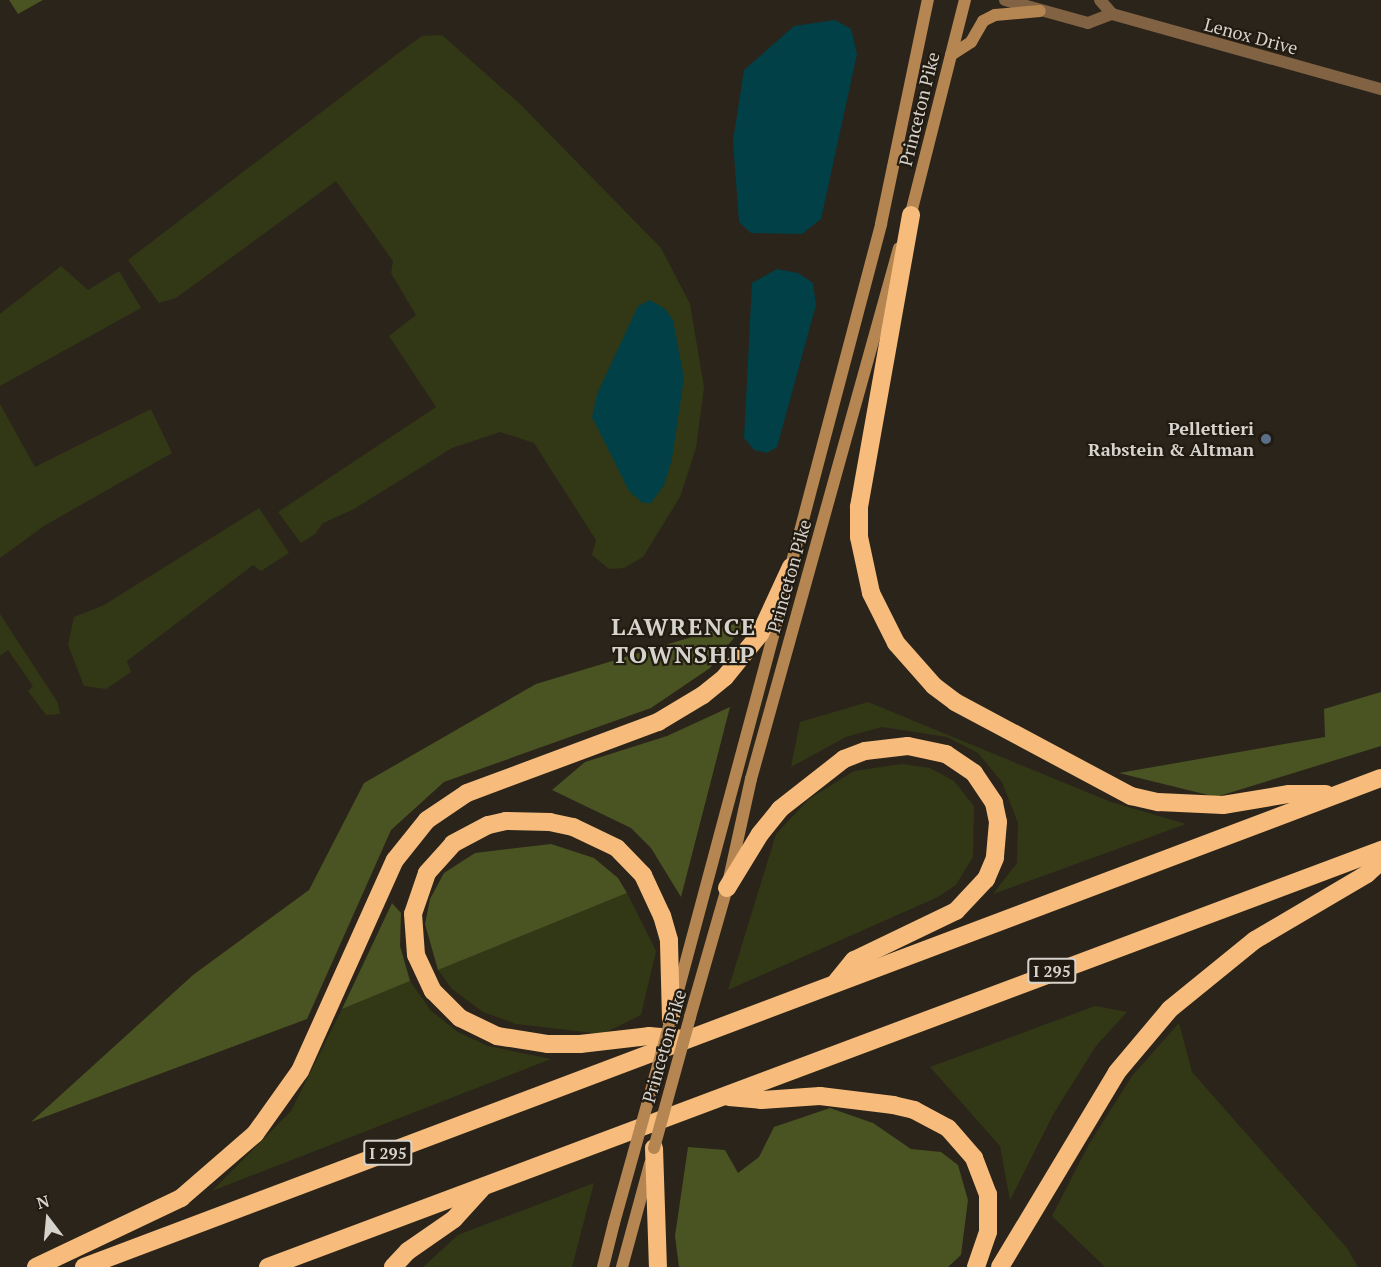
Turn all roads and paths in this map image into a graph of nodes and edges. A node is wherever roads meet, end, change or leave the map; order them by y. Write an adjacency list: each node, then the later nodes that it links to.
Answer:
1 (928, 0): 10 (main road, Princeton Pike)
2 (965, 0): 7 (main road, Princeton Pike)
3 (1005, 0): 5 (street, Lenox Drive)
4 (1100, 0): 6 (street)
5 (1040, 11): 6 (street, Lenox Drive); 7 (main road)
6 (1112, 15): 8 (street, Lenox Drive)
7 (951, 55): 9 (main road, Princeton Pike)
8 (1381, 89)
9 (911, 215): 12 (highway); 15 (main road, Princeton Pike)
10 (791, 567): 17 (main road, Princeton Pike); 22 (highway)
11 (1381, 778): 12 (highway, I 295)
12 (1337, 794): 16 (highway, I 295)
13 (1381, 850): 19 (highway, I 295)
14 (1381, 861): 30 (highway)
15 (727, 888): 16 (highway); 20 (main road, Princeton Pike, bridge)
16 (834, 984): 18 (highway, I 295)
17 (670, 1019): 18 (highway); 26 (main road, Princeton Pike, bridge)
18 (692, 1040): 23 (highway, I 295)
19 (725, 1096): 21 (highway, I 295); 29 (highway)
20 (654, 1148): 27 (main road, Princeton Pike); 28 (highway)
21 (485, 1185): 24 (highway, I 295); 25 (highway)
22 (36, 1267)
23 (84, 1267)
24 (268, 1267)
25 (393, 1267)
26 (603, 1267)
27 (622, 1267)
28 (658, 1267)
29 (976, 1267)
30 (1000, 1267)

